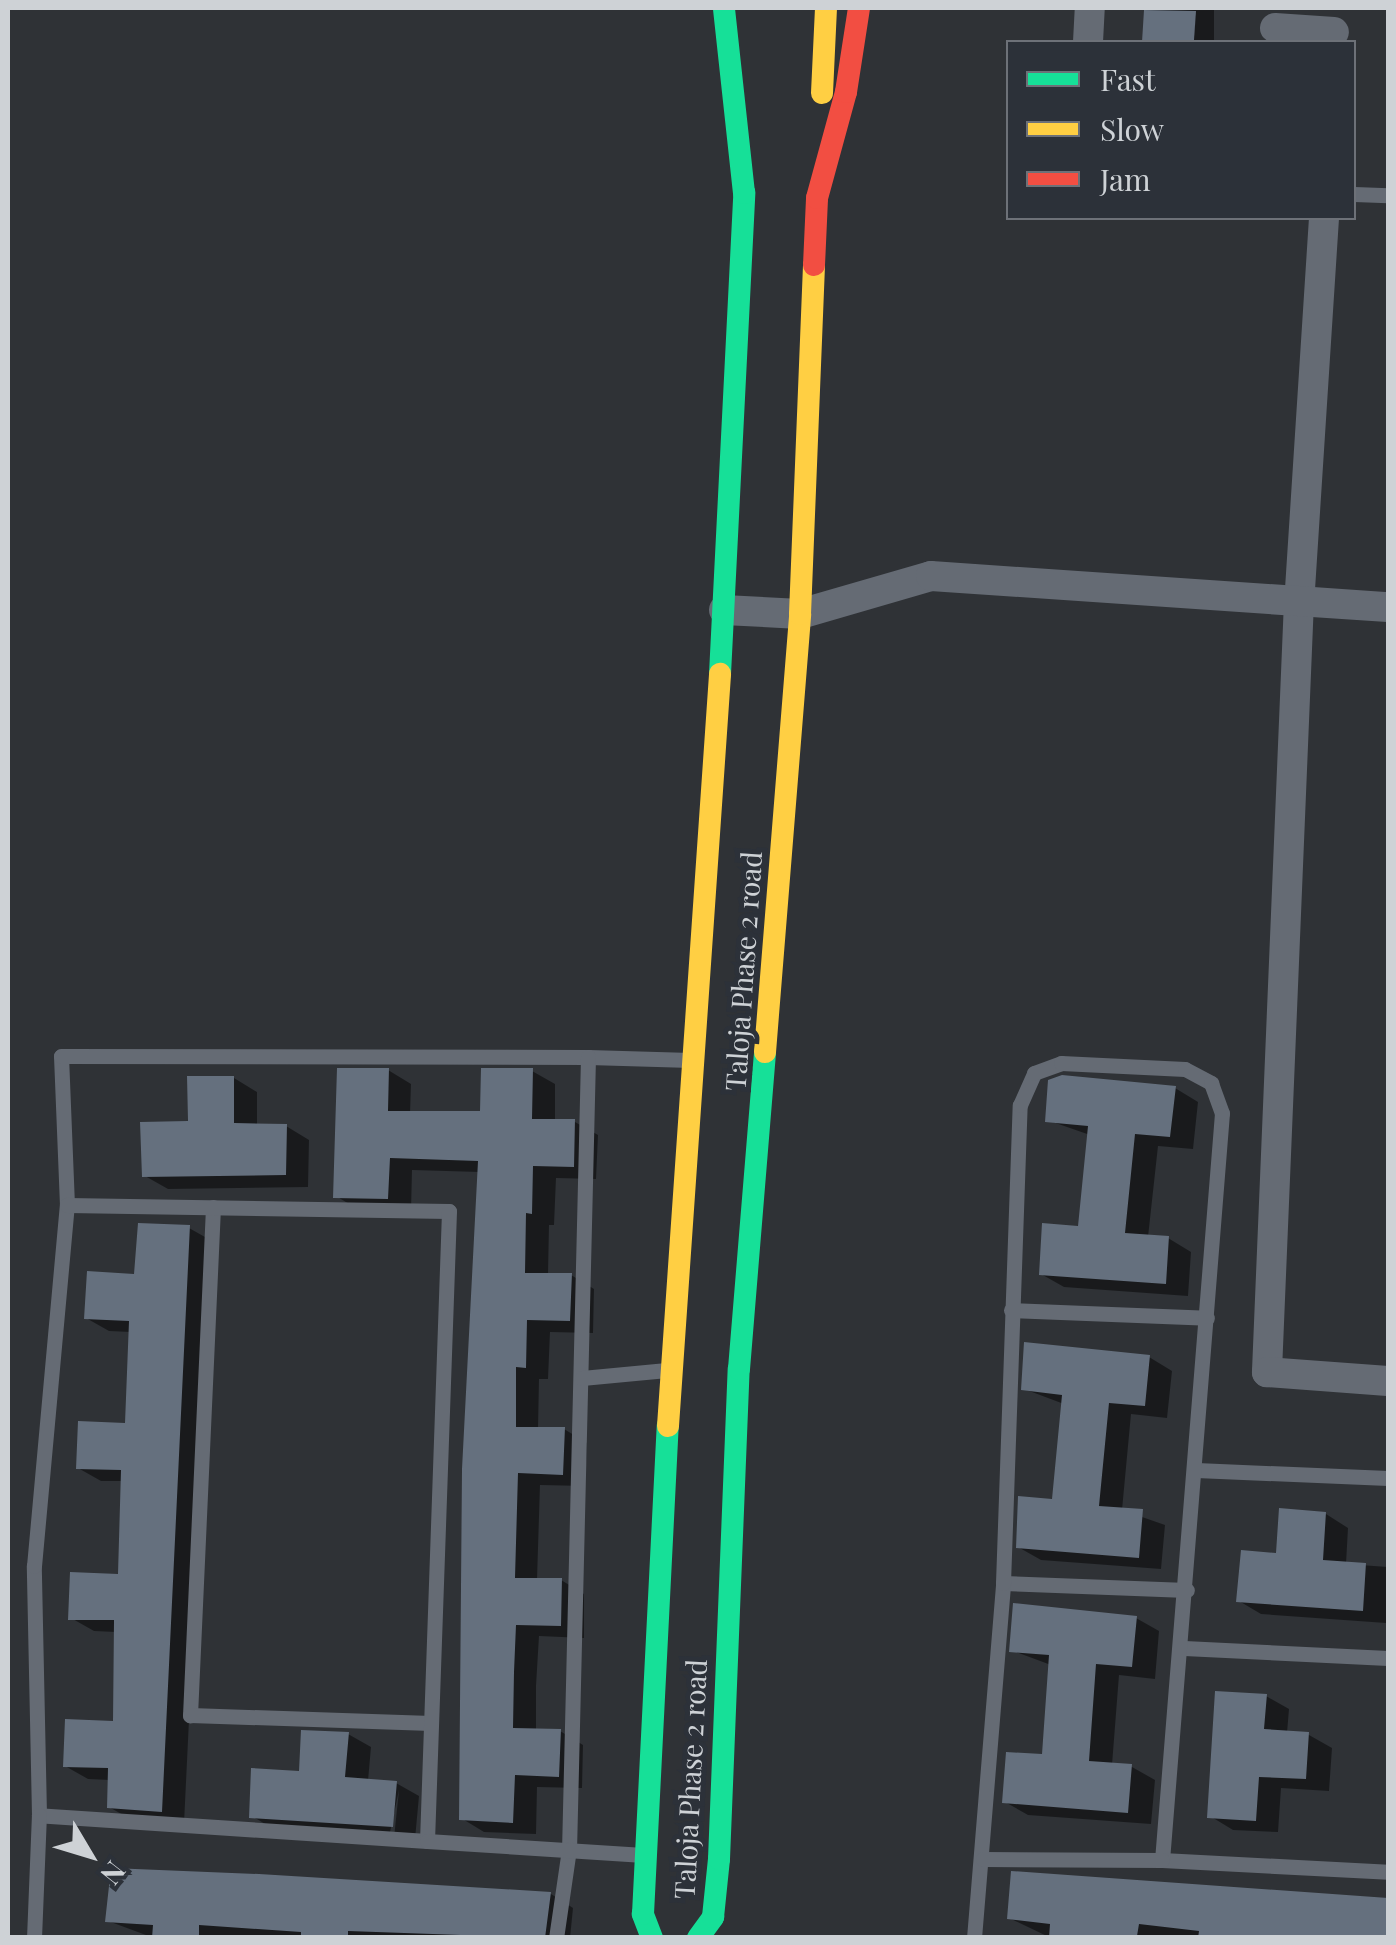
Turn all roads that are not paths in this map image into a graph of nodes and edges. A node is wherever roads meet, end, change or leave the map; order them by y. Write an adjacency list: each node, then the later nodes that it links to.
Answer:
1 (724, 8): 9 (street, Taloja Phase 2 road)
2 (826, 8): 12 (street)
3 (859, 8): 12 (street, Taloja Phase 2 road)
4 (1090, 8): 8 (street)
5 (752, 26): 9 (street)
6 (1275, 26): 7 (street)
7 (1335, 27)
8 (1088, 40)
9 (744, 193): 16 (street, Taloja Phase 2 road)
10 (1356, 194): 11 (lane)
11 (1388, 196)
12 (816, 198): 17 (street, Taloja Phase 2 road)
13 (1324, 220): 14 (street)
14 (1300, 601): 15 (street); 17 (street); 26 (street)
15 (1388, 607)
16 (724, 610): 17 (street); 19 (street, Taloja Phase 2 road)
17 (800, 614): 44 (street, Taloja Phase 2 road)
18 (588, 1057): 19 (lane); 20 (lane); 25 (lane)
19 (694, 1060): 24 (street, Taloja Phase 2 road)
20 (66, 1205): 21 (lane); 34 (lane)
21 (213, 1208): 33 (lane); 33 (lane)
22 (1011, 1310): 23 (lane); 23 (lane); 29 (lane)
23 (1207, 1318): 27 (lane)
24 (671, 1370): 25 (lane); 37 (street, Taloja Phase 2 road)
25 (582, 1378): 36 (lane)
26 (1388, 1381)
27 (1196, 1470): 28 (lane); 30 (lane)
28 (1388, 1478)
29 (1003, 1584): 30 (lane); 38 (lane)
30 (1187, 1590): 31 (lane)
31 (1184, 1648): 32 (lane); 39 (lane)
32 (1388, 1658)
33 (431, 1724): 35 (lane)
34 (39, 1815): 35 (lane); 41 (lane)
35 (427, 1841): 36 (lane)
36 (569, 1849): 37 (lane); 42 (lane)
37 (646, 1855): 43 (street, Taloja Phase 2 road)
38 (984, 1859): 39 (lane); 45 (lane)
39 (1162, 1860): 40 (lane)
40 (1388, 1872)
41 (34, 1938)
42 (556, 1938)
43 (652, 1938)
44 (698, 1938)
45 (974, 1938)

